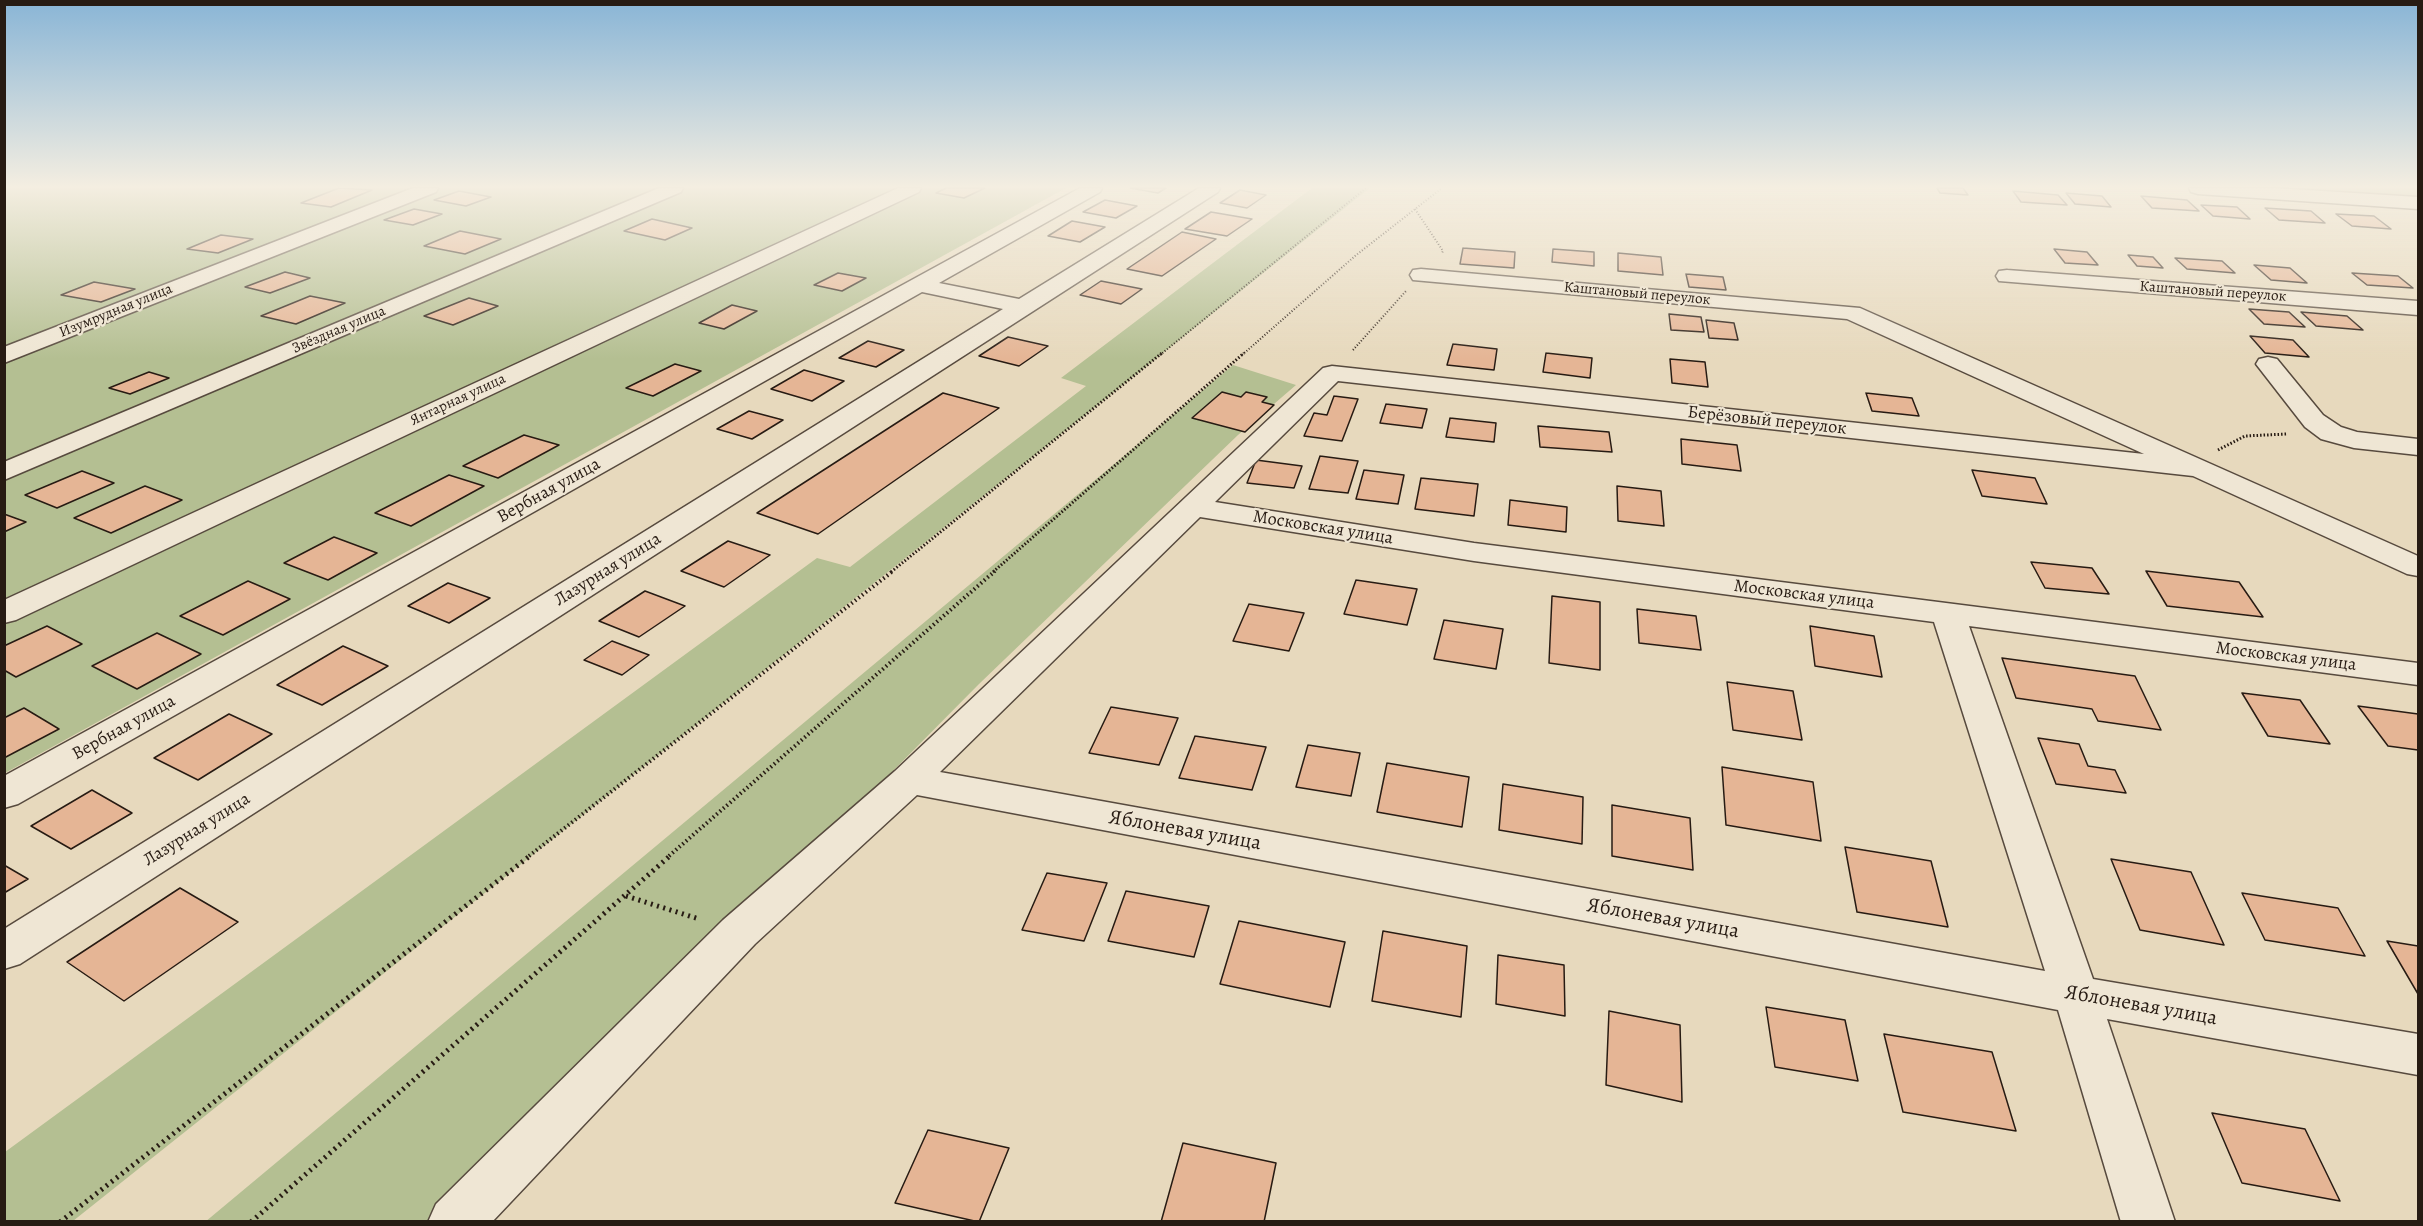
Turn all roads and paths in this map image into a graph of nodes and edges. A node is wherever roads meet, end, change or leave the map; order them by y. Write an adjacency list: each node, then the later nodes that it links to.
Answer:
1 (284, 245): 14 (street, Изумрудная улица)
2 (539, 245): 20 (street, Звёздная улица)
3 (790, 245): 23 (street, Янтарная улица)
4 (990, 245): 11 (street, Вербная улица)
5 (1121, 245): 12 (street, Лазурная улица)
6 (1295, 245): 33 (path)
7 (1369, 245): 28 (path)
8 (1439, 245): 9 (path)
9 (1421, 275): 16 (path); 19 (street, Каштановый переулок)
10 (2007, 276): 13 (street, Каштановый переулок)
11 (919, 285): 12 (street); 27 (street, Вербная улица)
12 (1023, 307): 30 (street, Лазурная улица)
13 (2418, 308)
14 (4, 356)
15 (2268, 364): 18 (street)
16 (1332, 373): 19 (street, Берёзовый переулок); 21 (street)
17 (2292, 435): 19 (path)
18 (2418, 447)
19 (2202, 469): 22 (street, Каштановый переулок)
20 (4, 472)
21 (1192, 507): 24 (street, Московская улица); 26 (street)
22 (2418, 567)
23 (4, 613)
24 (1948, 614): 25 (street, Московская улица); 31 (street)
25 (2418, 674)
26 (909, 780): 29 (street); 31 (street, Яблоневая улица)
27 (4, 794)
28 (626, 896): 29 (path); 34 (path)
29 (739, 932): 35 (street)
30 (4, 952)
31 (2076, 995): 32 (street, Яблоневая улица); 36 (street)
32 (2418, 1055)
33 (60, 1221)
34 (251, 1221)
35 (455, 1221)
36 (2148, 1221)

